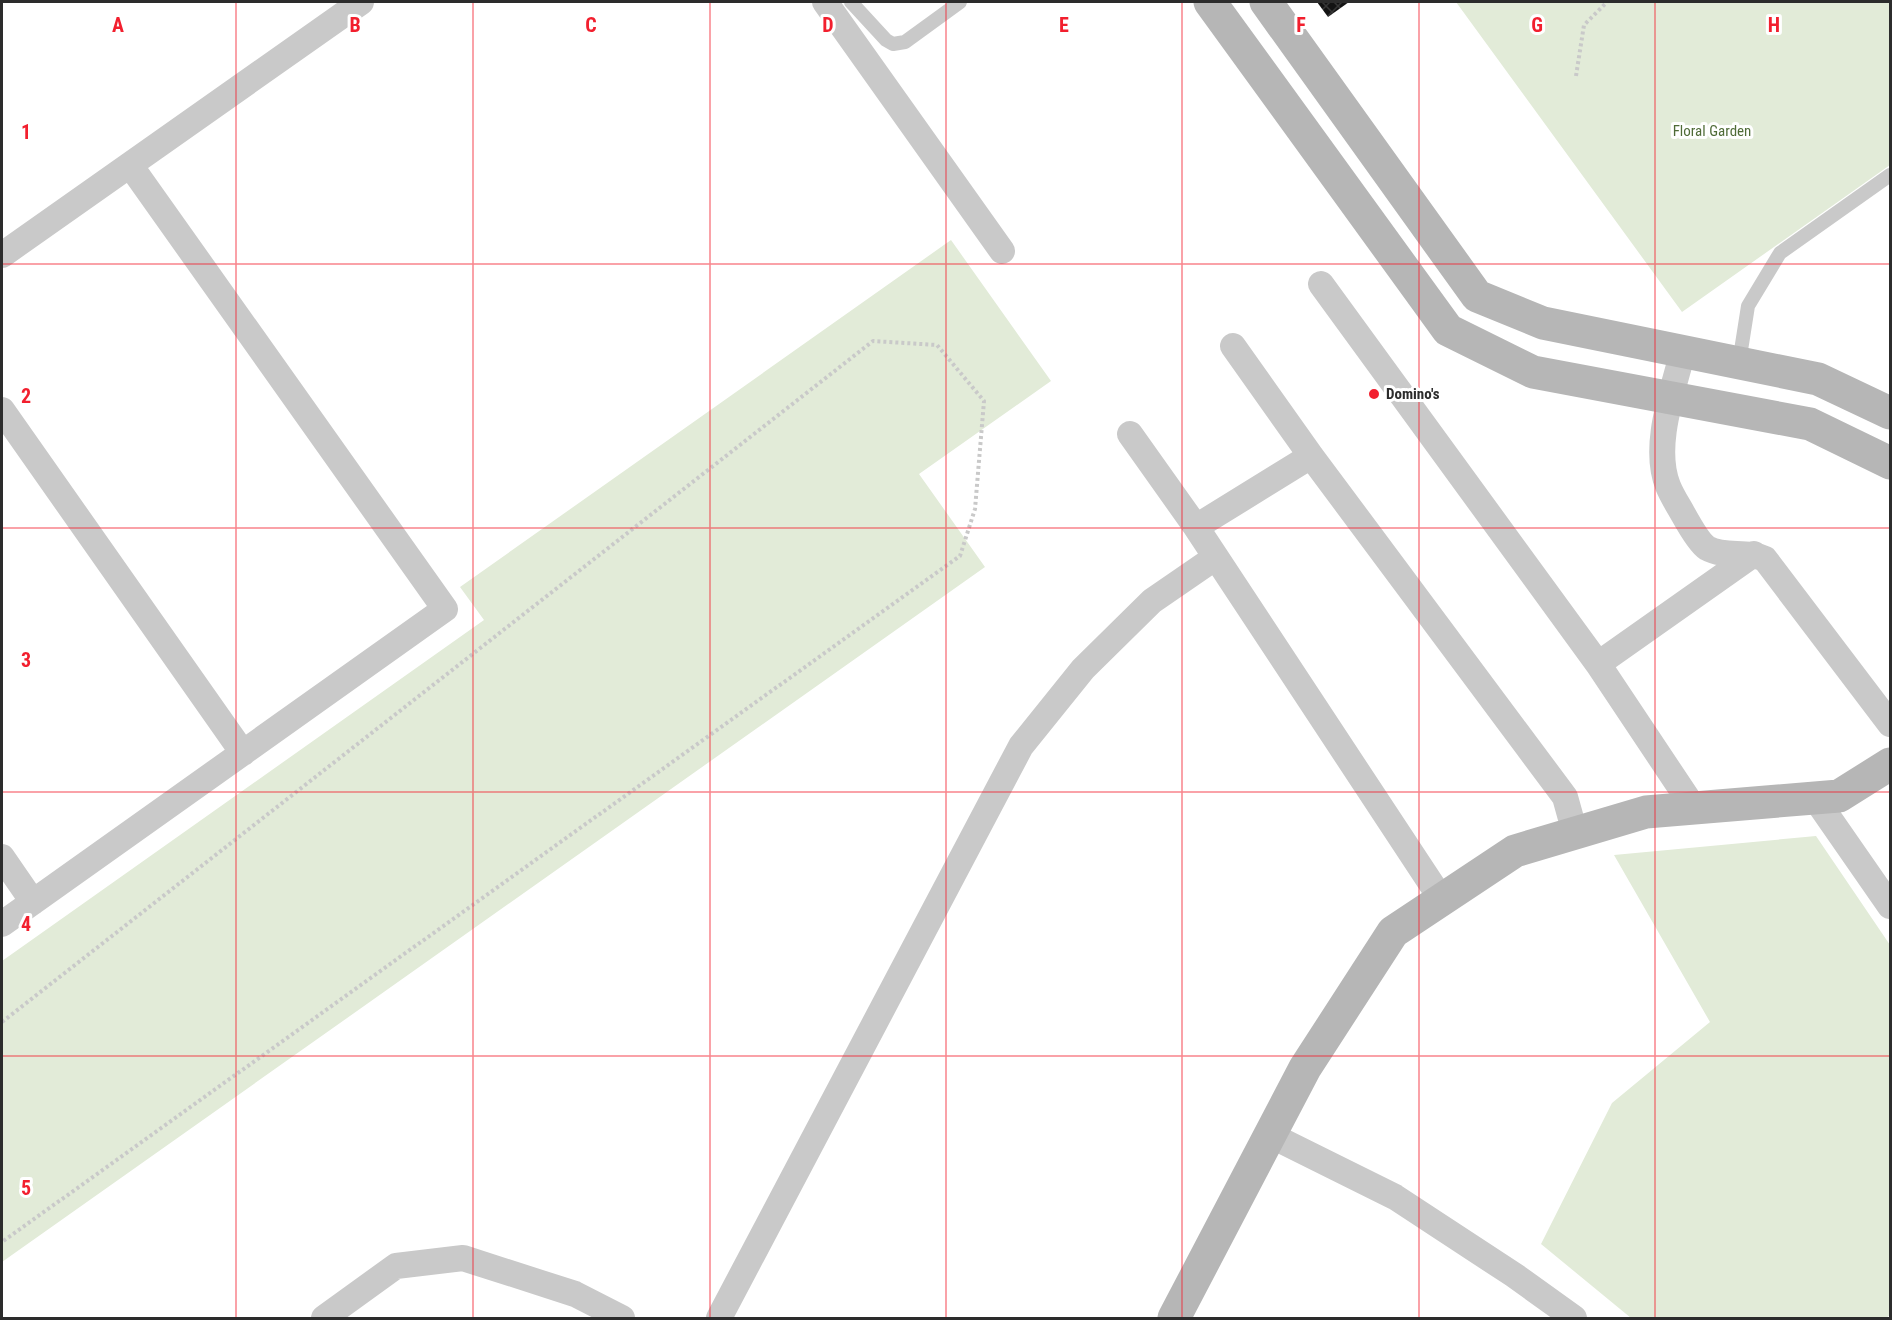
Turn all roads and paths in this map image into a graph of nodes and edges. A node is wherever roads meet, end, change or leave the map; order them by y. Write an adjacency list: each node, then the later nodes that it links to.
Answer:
1 (362, 2): 9 (street)
2 (825, 2): 11 (street)
3 (851, 2): 4 (lane)
4 (960, 2)
5 (1210, 2): 17 (street)
6 (1266, 2): 15 (street)
7 (1607, 2): 8 (path)
8 (1576, 76)
9 (130, 165): 12 (street); 28 (street)
10 (1890, 175): 16 (lane)
11 (1002, 251)
12 (2, 255)
13 (1321, 284): 26 (street)
14 (1233, 346): 21 (street)
15 (1683, 351): 16 (street); 17 (street)
16 (1739, 363): 19 (street)
17 (1671, 398): 22 (street); 24 (street)
18 (2, 410): 28 (street)
19 (1890, 413)
20 (1130, 434): 23 (street)
21 (1311, 456): 23 (street); 32 (street)
22 (1890, 463)
23 (1196, 527): 25 (street)
24 (1754, 554): 26 (street); 27 (street)
25 (1216, 557): 34 (street); 43 (street)
26 (1598, 664): 31 (street)
27 (1890, 724)
28 (243, 753): 35 (street)
29 (1890, 764): 30 (street)
30 (1815, 798): 31 (street); 36 (street)
31 (1694, 808): 32 (street)
32 (1575, 833): 34 (street)
33 (2, 857): 35 (street)
34 (1442, 900): 39 (street)
35 (33, 902): 37 (street)
36 (1890, 906)
37 (2, 924)
38 (2, 1022): 40 (path)
39 (1270, 1135): 44 (street); 45 (street)
40 (2, 1242)
41 (324, 1318): 42 (street)
42 (622, 1318)
43 (719, 1318)
44 (1174, 1318)
45 (1574, 1318)

